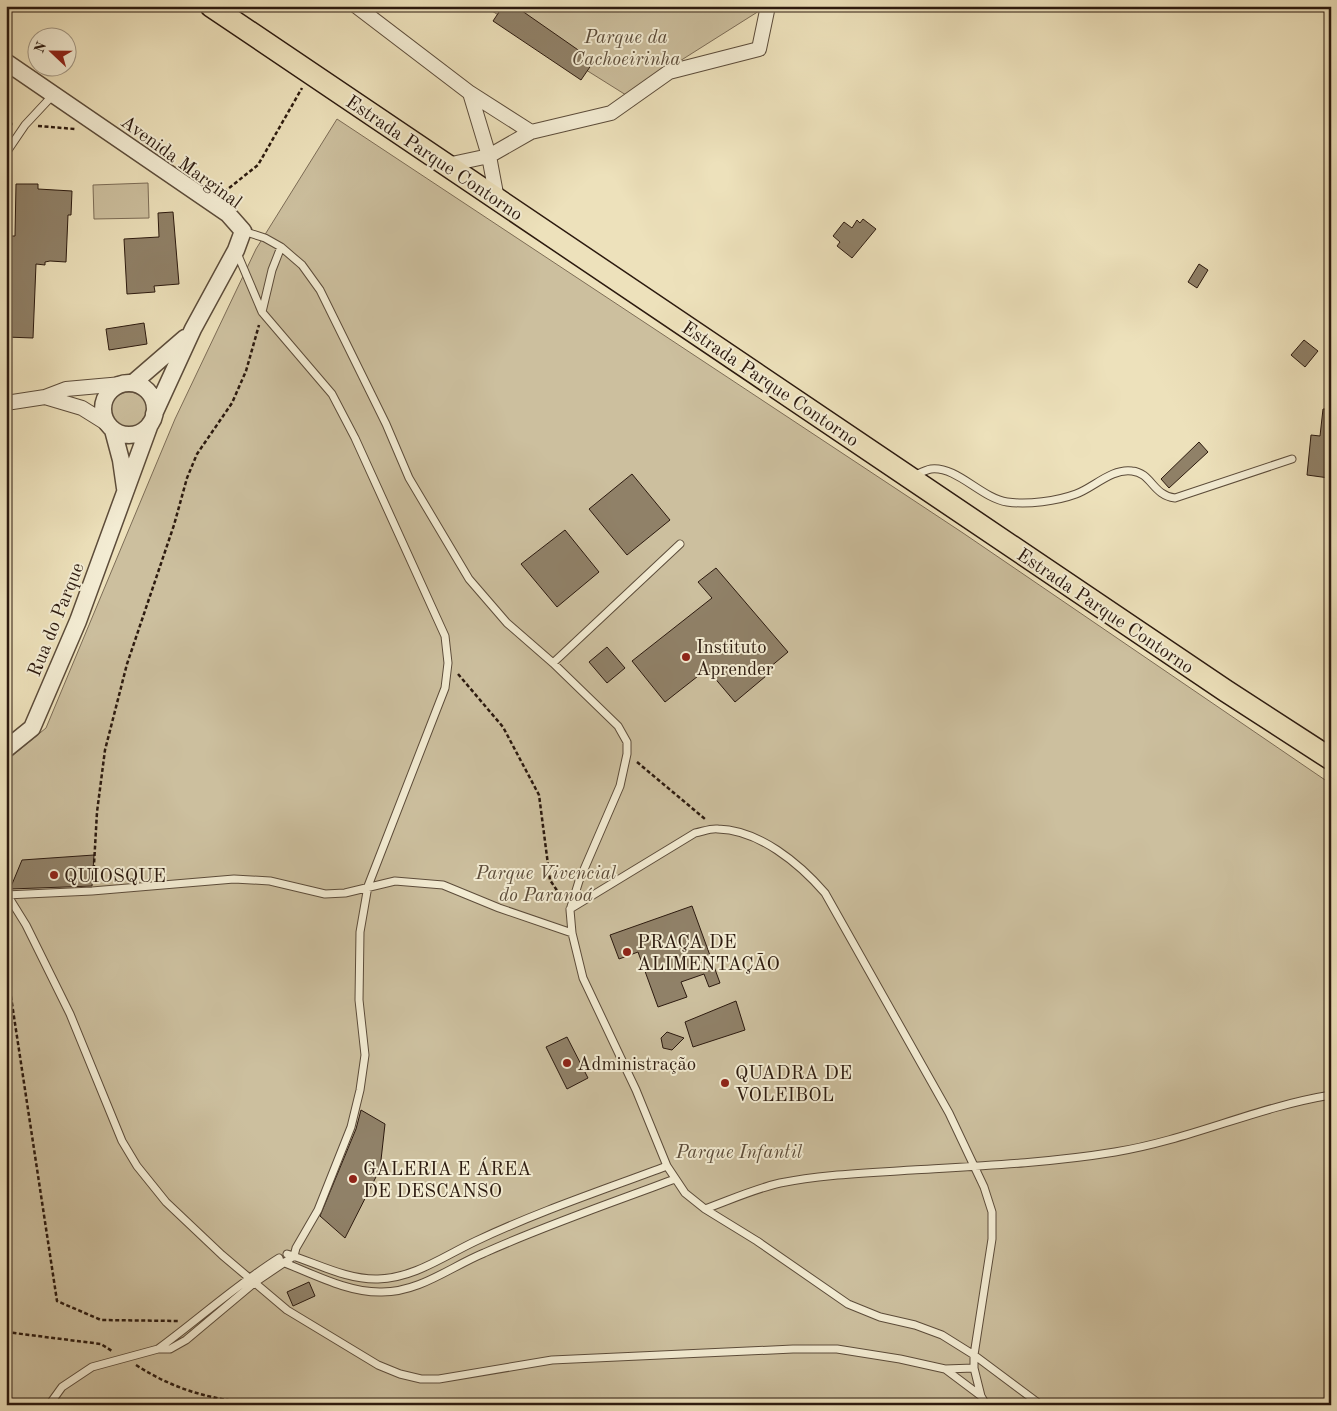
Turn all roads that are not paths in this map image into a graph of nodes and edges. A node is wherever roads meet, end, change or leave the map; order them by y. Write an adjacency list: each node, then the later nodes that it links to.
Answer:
1 (211, 6): 10 (main road, Estrada Parque Contorno)
2 (356, 6): 5 (street)
3 (768, 6): 7 (street)
4 (6, 62): 6 (street, Avenida Marginal)
5 (470, 93): 7 (street); 9 (street)
6 (53, 94): 8 (lane); 12 (street, Avenida Marginal)
7 (531, 132): 9 (street)
8 (6, 153)
9 (489, 156): 10 (street); 11 (street)
10 (447, 165): 11 (main road, Estrada Parque Contorno)
11 (497, 199): 23 (main road, Estrada Parque Contorno)
12 (242, 231): 13 (lane); 14 (street, Avenida Marginal)
13 (281, 247): 15 (lane); 26 (lane)
14 (236, 250): 15 (lane); 16 (street, Avenida Marginal)
15 (262, 312): 29 (lane)
16 (193, 330): 17 (street, Avenida Marginal); 20 (street, Avenida Marginal)
17 (127, 383): 18 (street); 20 (street); 21 (street)
18 (45, 397): 19 (street); 21 (street)
19 (6, 403)
20 (152, 419): 21 (street); 24 (street, Rua do Parque)
21 (110, 427): 24 (street, Rua do Parque)
22 (1292, 459): 23 (lane)
23 (910, 478): 28 (main road, Estrada Parque Contorno)
24 (126, 493): 27 (street, Rua do Parque)
25 (680, 544): 26 (lane)
26 (553, 663): 31 (lane)
27 (6, 749)
28 (1331, 759)
29 (368, 886): 30 (lane); 32 (lane); 38 (lane)
30 (7, 896): 43 (lane)
31 (570, 910): 32 (lane); 35 (lane)
32 (572, 933): 34 (lane)
33 (1331, 1095): 35 (lane)
34 (667, 1166): 36 (lane); 41 (lane)
35 (975, 1166): 37 (lane); 45 (lane)
36 (675, 1179): 37 (lane); 42 (lane)
37 (706, 1210): 45 (lane)
38 (291, 1255): 39 (lane); 40 (lane); 41 (lane)
39 (277, 1260): 40 (lane); 43 (lane)
40 (285, 1263): 42 (lane); 43 (lane)
41 (330, 1269): 42 (lane)
42 (326, 1278)
43 (251, 1280): 44 (lane); 44 (lane); 47 (lane)
44 (158, 1349): 49 (lane)
45 (974, 1355): 46 (lane); 51 (lane)
46 (974, 1368): 47 (lane); 48 (lane)
47 (945, 1369): 48 (lane)
48 (981, 1396): 50 (lane)
49 (49, 1405)
50 (986, 1405)
51 (1041, 1405)

